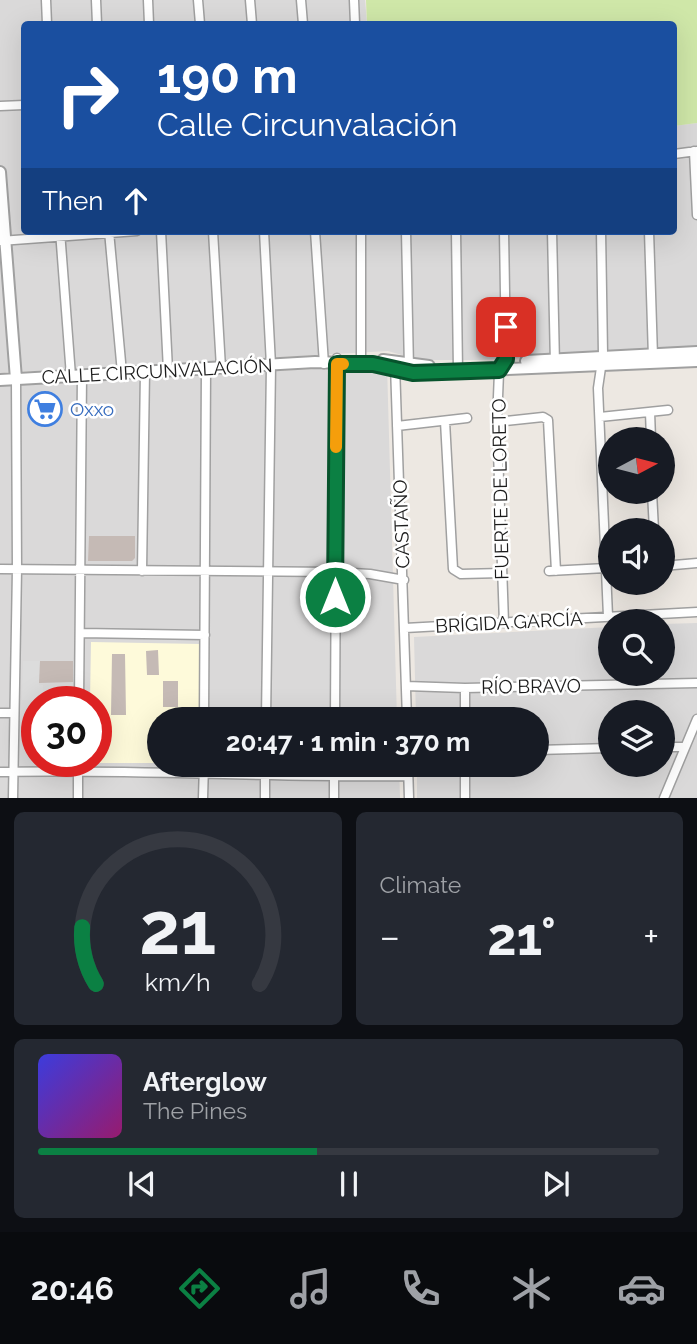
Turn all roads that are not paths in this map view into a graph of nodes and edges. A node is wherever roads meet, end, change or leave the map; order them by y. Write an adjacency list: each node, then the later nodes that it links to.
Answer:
1 (46, 0): 8 (street)
2 (96, 0): 9 (street)
3 (148, 0): 10 (street)
4 (198, 0): 11 (street)
5 (250, 0): 12 (street)
6 (301, 0): 13 (street)
7 (354, 0): 14 (street)
8 (47, 21)
9 (97, 21)
10 (149, 21)
11 (200, 21)
12 (252, 21)
13 (303, 21)
14 (355, 21)
15 (21, 105): 16 (street)
16 (0, 106)
17 (695, 151): 18 (street); 20 (street)
18 (677, 154)
19 (0, 172): 35 (street)
20 (697, 215)
21 (51, 235): 35 (street)
22 (61, 235): 54 (street)
23 (109, 235): 53 (street)
24 (161, 235): 51 (street)
25 (213, 235): 47 (street)
26 (264, 235): 44 (street)
27 (315, 235): 42 (street)
28 (361, 235): 37 (street)
29 (406, 235): 48 (street)
30 (456, 235): 49 (street)
31 (504, 235): 46 (street, FUERTE DE LORETO)
32 (552, 235): 43 (street)
33 (601, 235): 40 (street)
34 (649, 235): 38 (street)
35 (3, 240): 55 (street)
36 (697, 352): 38 (street)
37 (361, 357): 39 (street, CALLE CIRCUNVALACIÓN); 45 (street, CALLE CIRCUNVALACIÓN)
38 (653, 359): 40 (street); 41 (street)
39 (337, 361): 42 (street, CALLE CIRCUNVALACIÓN); 45 (street, CALLE CIRCUNVALACIÓN); 75 (street)
40 (602, 361): 43 (street); 59 (street)
41 (697, 361)
42 (321, 362): 44 (street, CALLE CIRCUNVALACIÓN)
43 (555, 363): 46 (street)
44 (271, 365): 47 (street, CALLE CIRCUNVALACIÓN); 74 (street)
45 (395, 366): 48 (street); 63 (street, CASTAÑO)
46 (502, 366): 49 (street); 62 (street, FUERTE DE LORETO)
47 (221, 368): 50 (street, CALLE CIRCUNVALACIÓN)
48 (409, 368): 49 (street)
49 (458, 368)
50 (206, 369): 51 (street, CALLE CIRCUNVALACIÓN); 73 (street)
51 (168, 370): 52 (street, CALLE CIRCUNVALACIÓN)
52 (145, 371): 53 (street, CALLE CIRCUNVALACIÓN); 72 (street)
53 (122, 373): 54 (street, CALLE CIRCUNVALACIÓN)
54 (76, 376): 55 (street, CALLE CIRCUNVALACIÓN); 71 (street)
55 (16, 379): 56 (street, CALLE CIRCUNVALACIÓN); 70 (street)
56 (0, 380)
57 (667, 410): 58 (street)
58 (650, 412): 59 (street); 64 (street)
59 (600, 417): 65 (street)
60 (467, 418): 61 (street)
61 (445, 421): 63 (street); 76 (street)
62 (498, 422): 68 (street); 76 (street, FUERTE DE LORETO)
63 (397, 426): 77 (street, CASTAÑO)
64 (651, 427)
65 (604, 518)
66 (697, 563): 67 (street)
67 (675, 565)
68 (598, 568)
69 (0, 569): 70 (street)
70 (17, 569): 71 (street); 95 (street)
71 (80, 570): 72 (street); 83 (street)
72 (142, 571): 73 (street)
73 (205, 571): 74 (street); 84 (street)
74 (268, 571): 75 (street); 90 (street)
75 (335, 572): 77 (street); 91 (street)
76 (502, 573): 81 (street, FUERTE DE LORETO)
77 (404, 580): 82 (street, CASTAÑO)
78 (697, 612): 79 (street, BRÍGIDA GARCÍA)
79 (675, 613)
80 (598, 617): 81 (street, BRÍGIDA GARCÍA)
81 (504, 623): 82 (street, BRÍGIDA GARCÍA)
82 (405, 628): 87 (street, CASTAÑO)
83 (81, 633): 84 (street); 86 (street)
84 (205, 635): 89 (street)
85 (697, 683): 88 (street, RÍO BRAVO)
86 (79, 686)
87 (406, 686): 88 (street, RÍO BRAVO); 92 (street, CASTAÑO)
88 (465, 688): 93 (street)
89 (204, 707)
90 (266, 707)
91 (335, 707)
92 (407, 707)
93 (465, 707)
94 (0, 713): 95 (street)
95 (14, 713): 103 (street)
96 (697, 719): 98 (street)
97 (675, 747): 98 (street)
98 (684, 747): 119 (street)
99 (598, 748): 100 (street)
100 (549, 750)
101 (112, 770): 102 (street)
102 (147, 770)
103 (13, 771): 104 (street); 105 (street); 112 (street)
104 (21, 771)
105 (0, 772)
106 (78, 777): 113 (street)
107 (204, 777): 114 (street)
108 (265, 777): 115 (street)
109 (334, 777): 116 (street)
110 (408, 777): 117 (street)
111 (465, 777): 118 (street)
112 (13, 798)
113 (78, 798)
114 (203, 798)
115 (265, 798)
116 (334, 798)
117 (409, 798)
118 (466, 798)
119 (664, 798)

